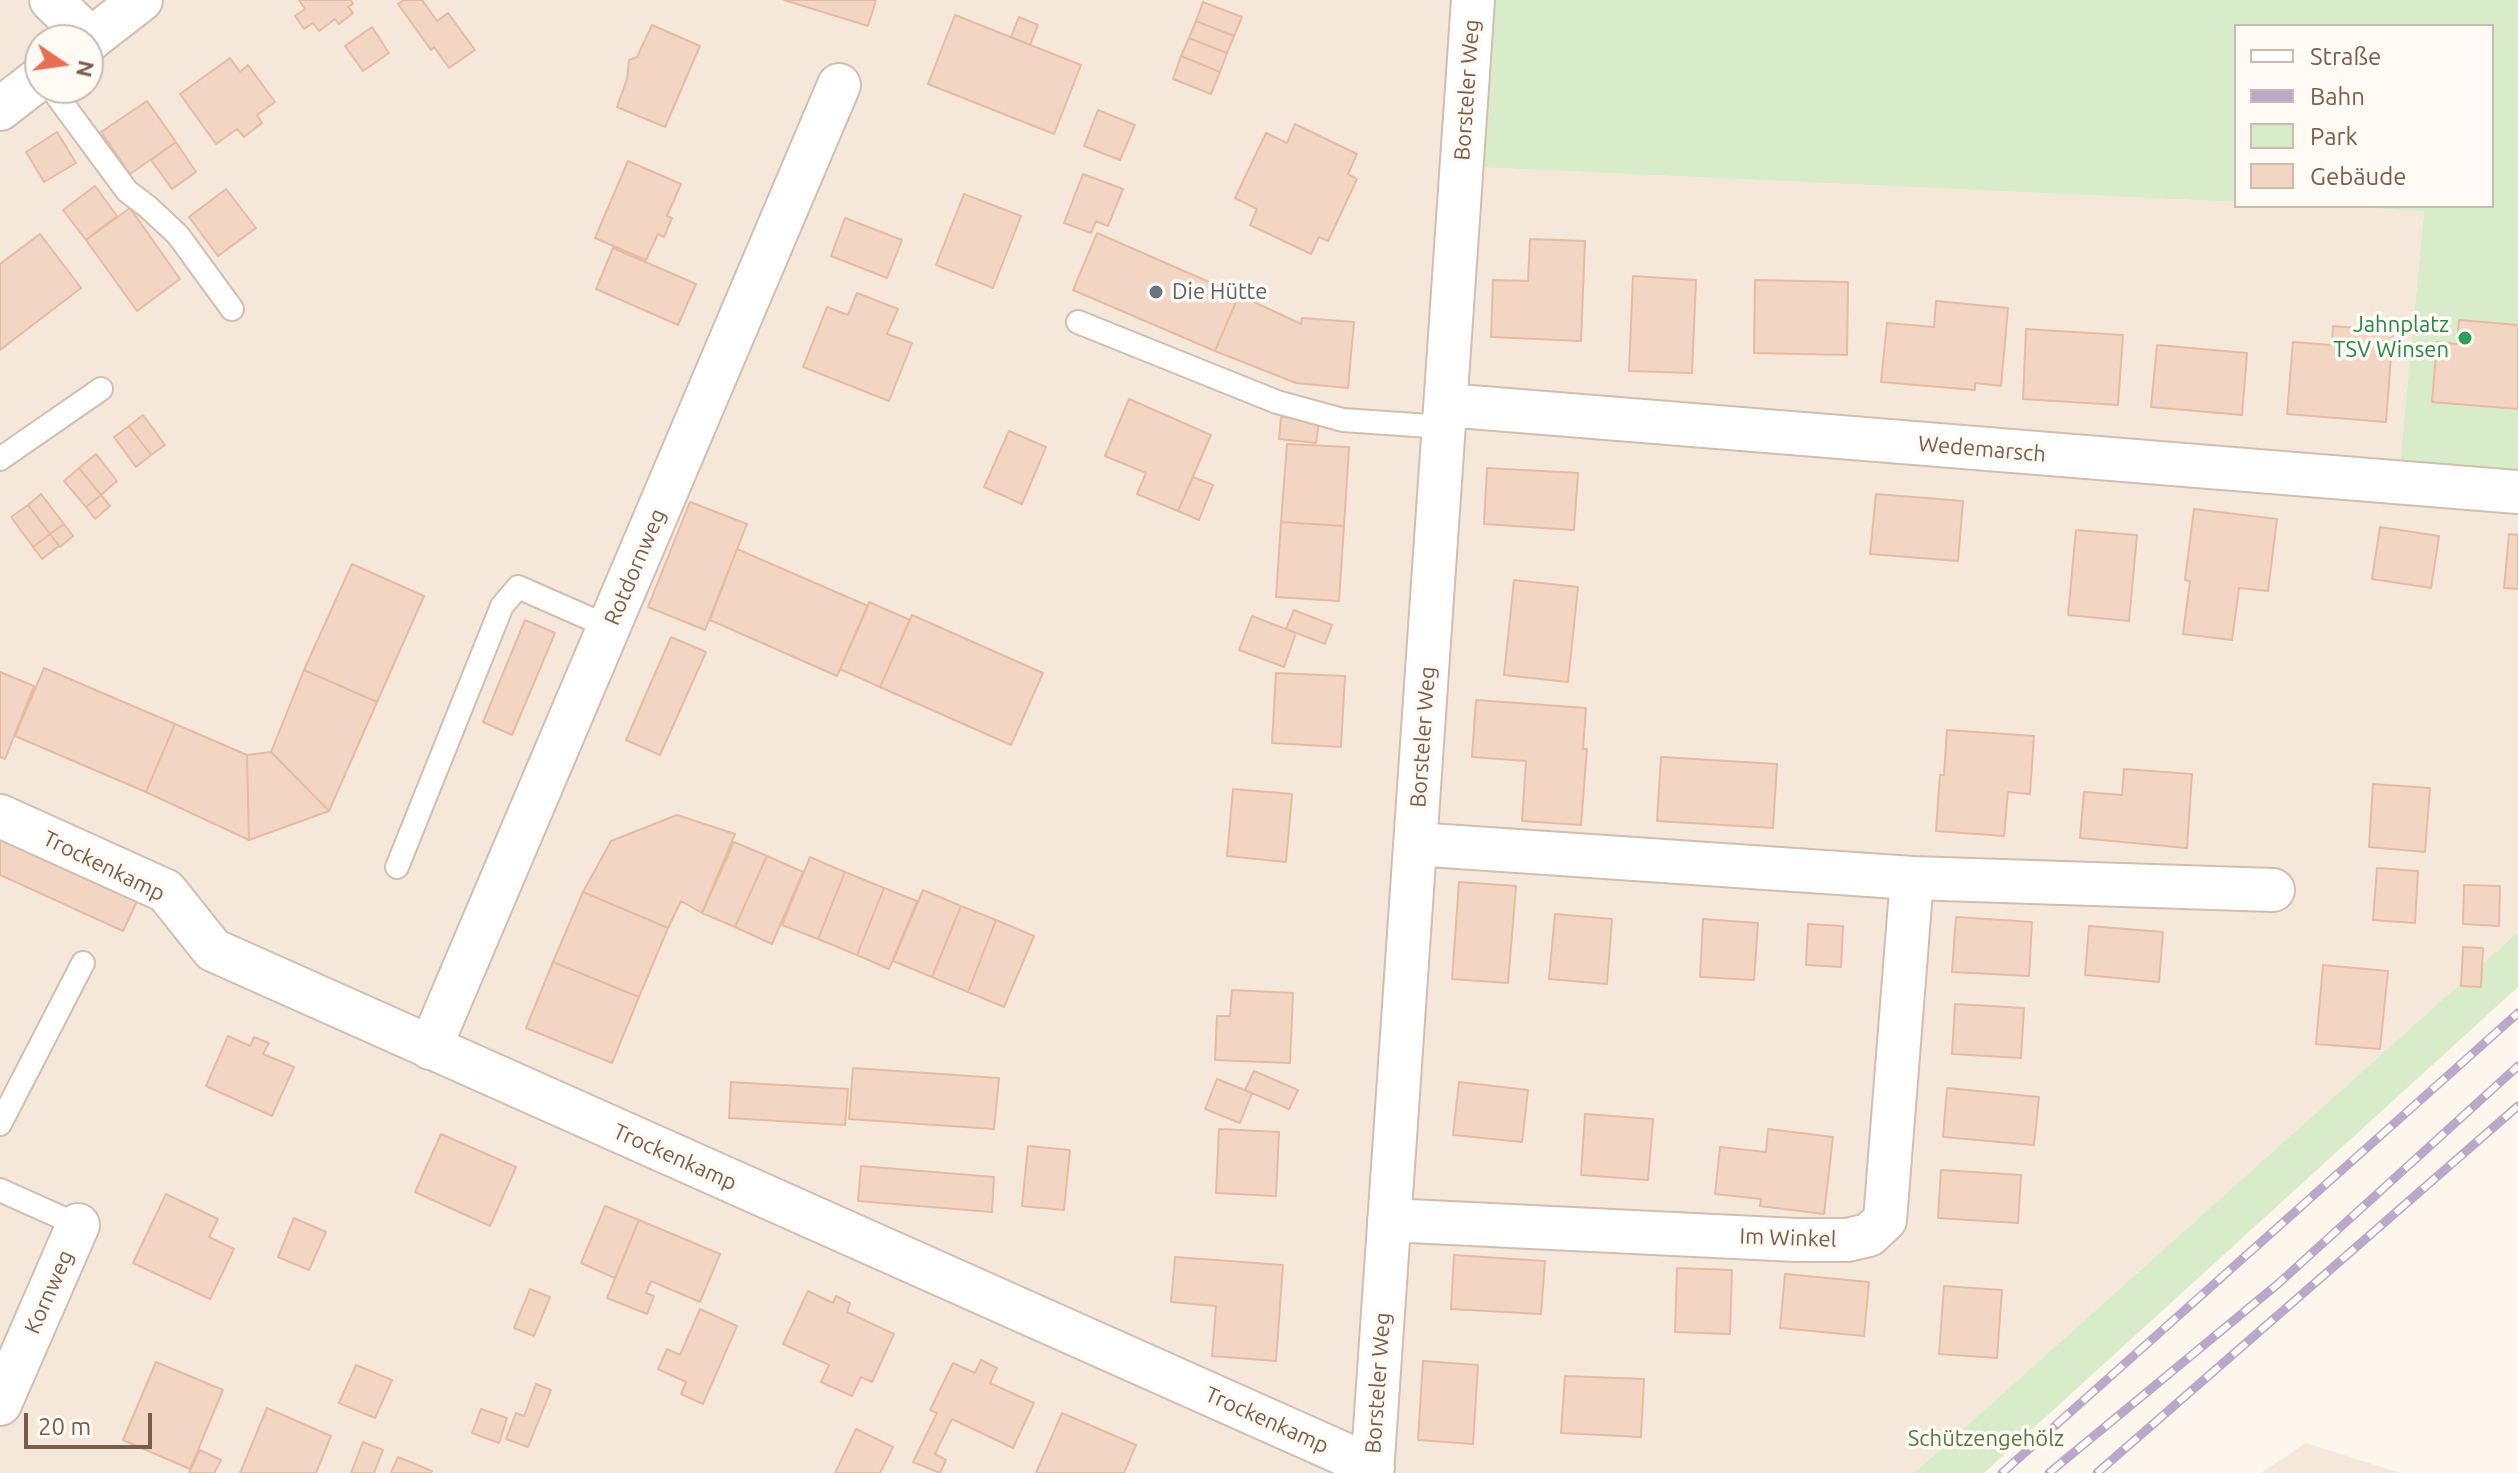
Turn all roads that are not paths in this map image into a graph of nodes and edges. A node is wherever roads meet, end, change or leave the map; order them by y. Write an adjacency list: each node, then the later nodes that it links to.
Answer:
1 (51, 0): 4 (street)
2 (141, 0): 5 (street)
3 (1473, 0): 13 (street, Borsteler Weg)
4 (74, 24)
5 (104, 28)
6 (839, 85): 16 (street, Rotdornweg)
7 (24, 90): 9 (street)
8 (63, 104): 10 (lane)
9 (0, 109)
10 (232, 309)
11 (1078, 322): 13 (lane)
12 (101, 389): 14 (lane)
13 (1445, 416): 15 (street, Wedemarsch); 18 (street, Borsteler Weg)
14 (0, 459)
15 (2518, 492)
16 (609, 627): 19 (lane); 23 (street, Rotdornweg)
17 (0, 816): 23 (street, Trockenkamp)
18 (1415, 844): 20 (street); 26 (street, Borsteler Weg)
19 (397, 867)
20 (1912, 878): 21 (street); 26 (street, Im Winkel)
21 (2273, 890)
22 (83, 963): 24 (lane)
23 (430, 1048): 29 (street, Trockenkamp)
24 (0, 1124)
25 (0, 1190): 27 (lane)
26 (1389, 1220): 29 (street, Borsteler Weg)
27 (78, 1225): 28 (street, Kornweg)
28 (2, 1393)
29 (1372, 1470)

